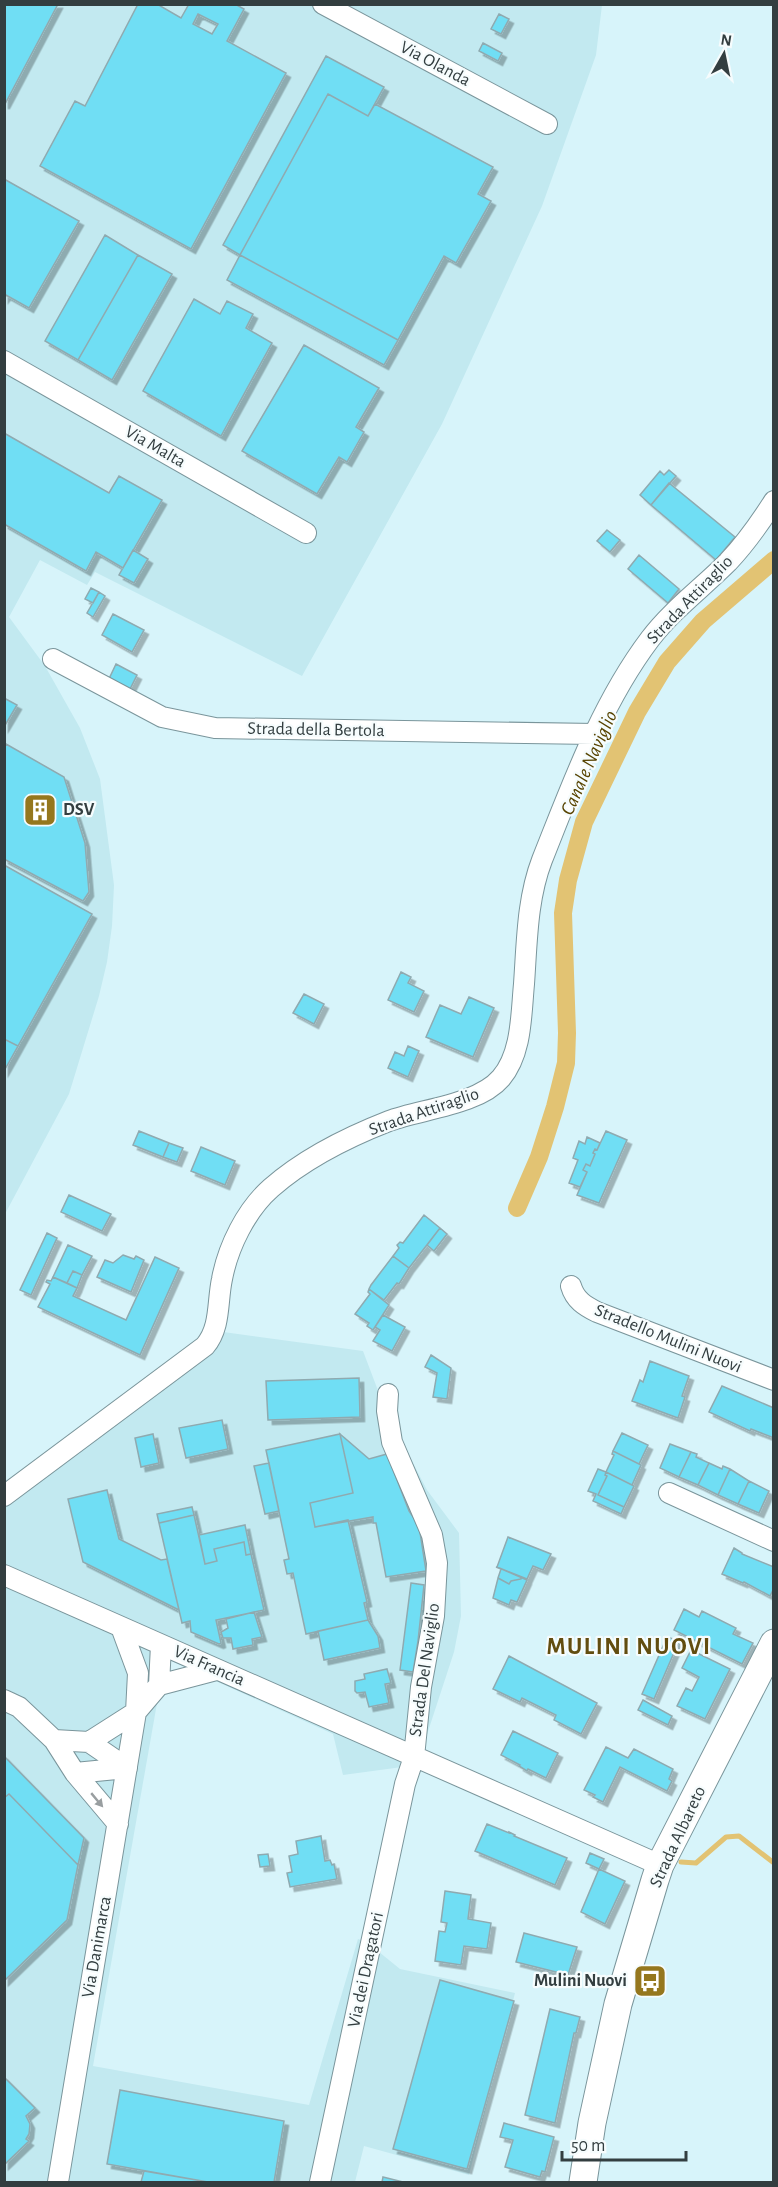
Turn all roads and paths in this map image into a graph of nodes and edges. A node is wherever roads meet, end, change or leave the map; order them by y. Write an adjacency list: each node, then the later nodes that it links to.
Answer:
1 (322, 4): 2 (street, Via Olanda)
2 (547, 124)
3 (4, 362): 5 (street, Via Malta)
4 (774, 501): 7 (street, Strada Attiraglio)
5 (306, 533)
6 (53, 659): 7 (street, Strada della Bertola)
7 (595, 734): 12 (street, Strada Attiraglio)
8 (571, 1287): 9 (street, Stradello Mulini Nuovi)
9 (774, 1380)
10 (388, 1394): 25 (street, Strada Del Naviglio)
11 (669, 1493): 13 (street)
12 (4, 1496)
13 (774, 1541)
14 (4, 1575): 15 (street, Via Francia)
15 (121, 1627): 17 (street, Via Francia); 19 (street, Via Danimarca)
16 (774, 1643): 29 (street, Strada Albareto)
17 (161, 1645): 18 (street, Via Francia); 19 (street); 20 (street)
18 (216, 1670): 20 (street); 25 (street, Via Francia)
19 (138, 1673): 22 (street, Via Danimarca)
20 (159, 1685): 22 (street)
21 (4, 1700): 23 (street)
22 (136, 1712): 24 (street); 26 (street, Via Danimarca)
23 (54, 1740): 24 (street); 27 (street)
24 (89, 1742): 26 (street)
25 (414, 1757): 29 (street, Strada Del Naviglio); 31 (street, Via dei Dragatori)
26 (128, 1768): 27 (street); 28 (street, Via Danimarca)
27 (75, 1773): 28 (street, one-way to 28)
28 (118, 1824): 30 (street, Via Danimarca)
29 (660, 1865): 32 (street, Strada Albareto)
30 (58, 2182)
31 (320, 2182)
32 (583, 2182)

